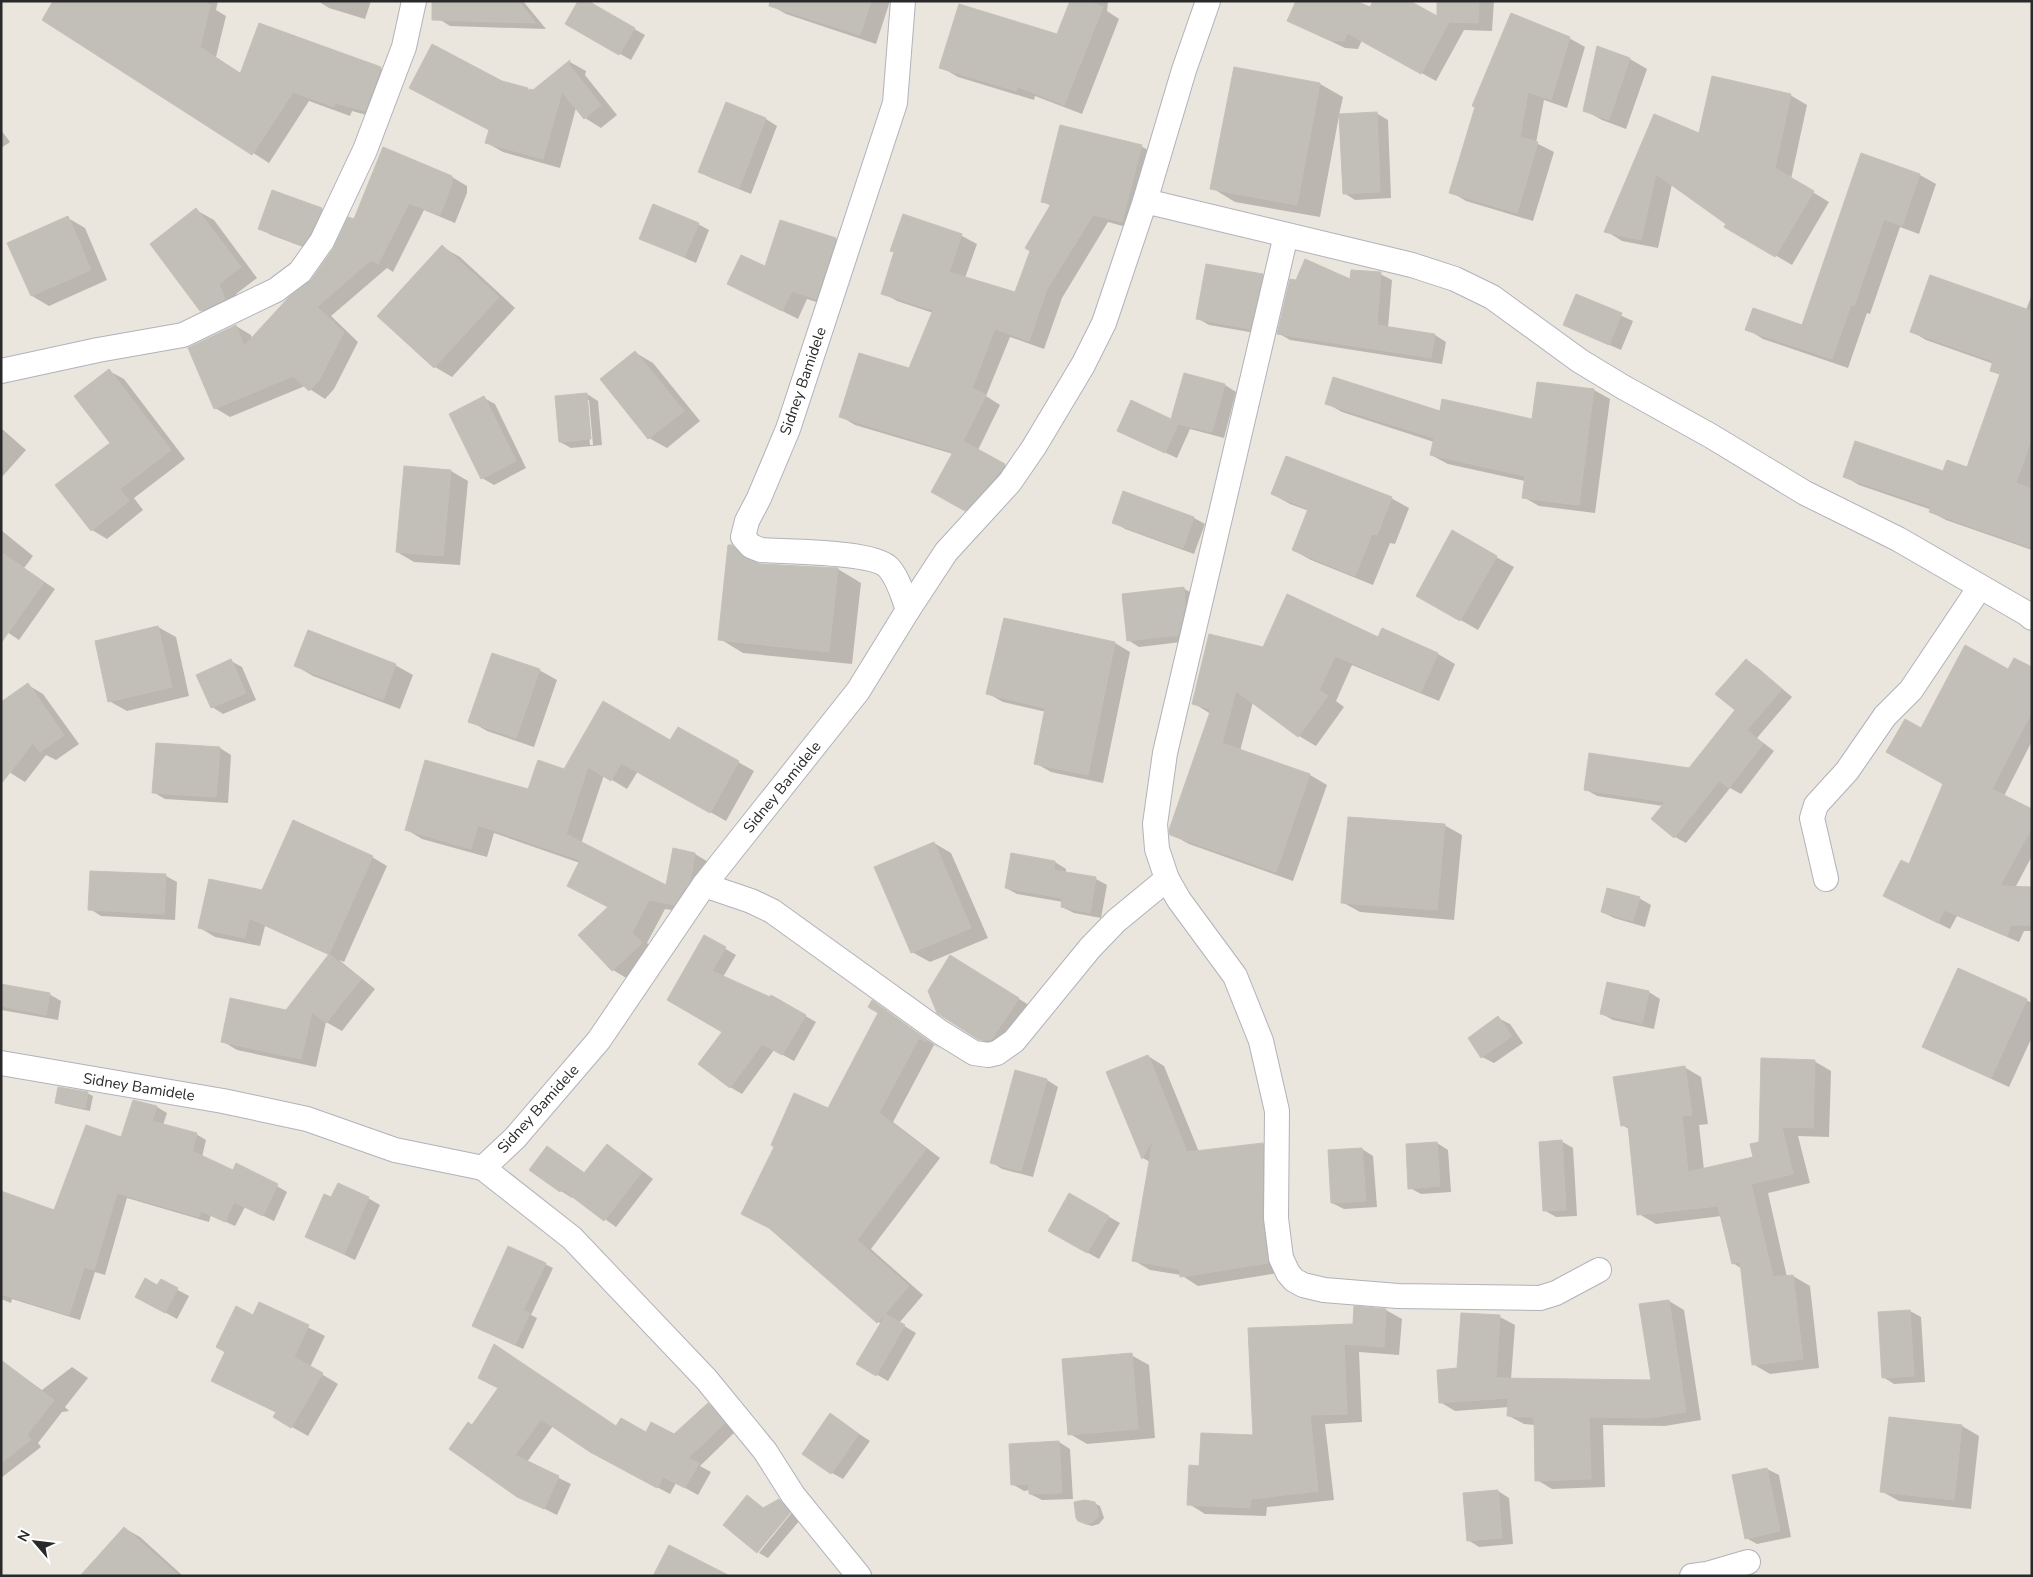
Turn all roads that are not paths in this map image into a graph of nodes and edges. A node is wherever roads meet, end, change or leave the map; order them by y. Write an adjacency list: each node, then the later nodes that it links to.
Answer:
1 (414, 1): 6 (street)
2 (902, 1): 8 (street, Sidney Bamidele)
3 (1208, 1): 4 (street)
4 (1145, 201): 5 (street); 8 (street)
5 (1286, 235): 7 (street); 10 (street)
6 (1, 371)
7 (1980, 587): 9 (street); 11 (street)
8 (908, 610): 12 (street, Sidney Bamidele)
9 (2032, 618)
10 (1167, 879): 12 (street); 15 (street)
11 (1826, 879)
12 (704, 885): 14 (street, Sidney Bamidele)
13 (1, 1063): 14 (street, Sidney Bamidele)
14 (483, 1168): 17 (street)
15 (1599, 1270)
16 (1748, 1562): 18 (street)
17 (859, 1576)
18 (1692, 1576)

